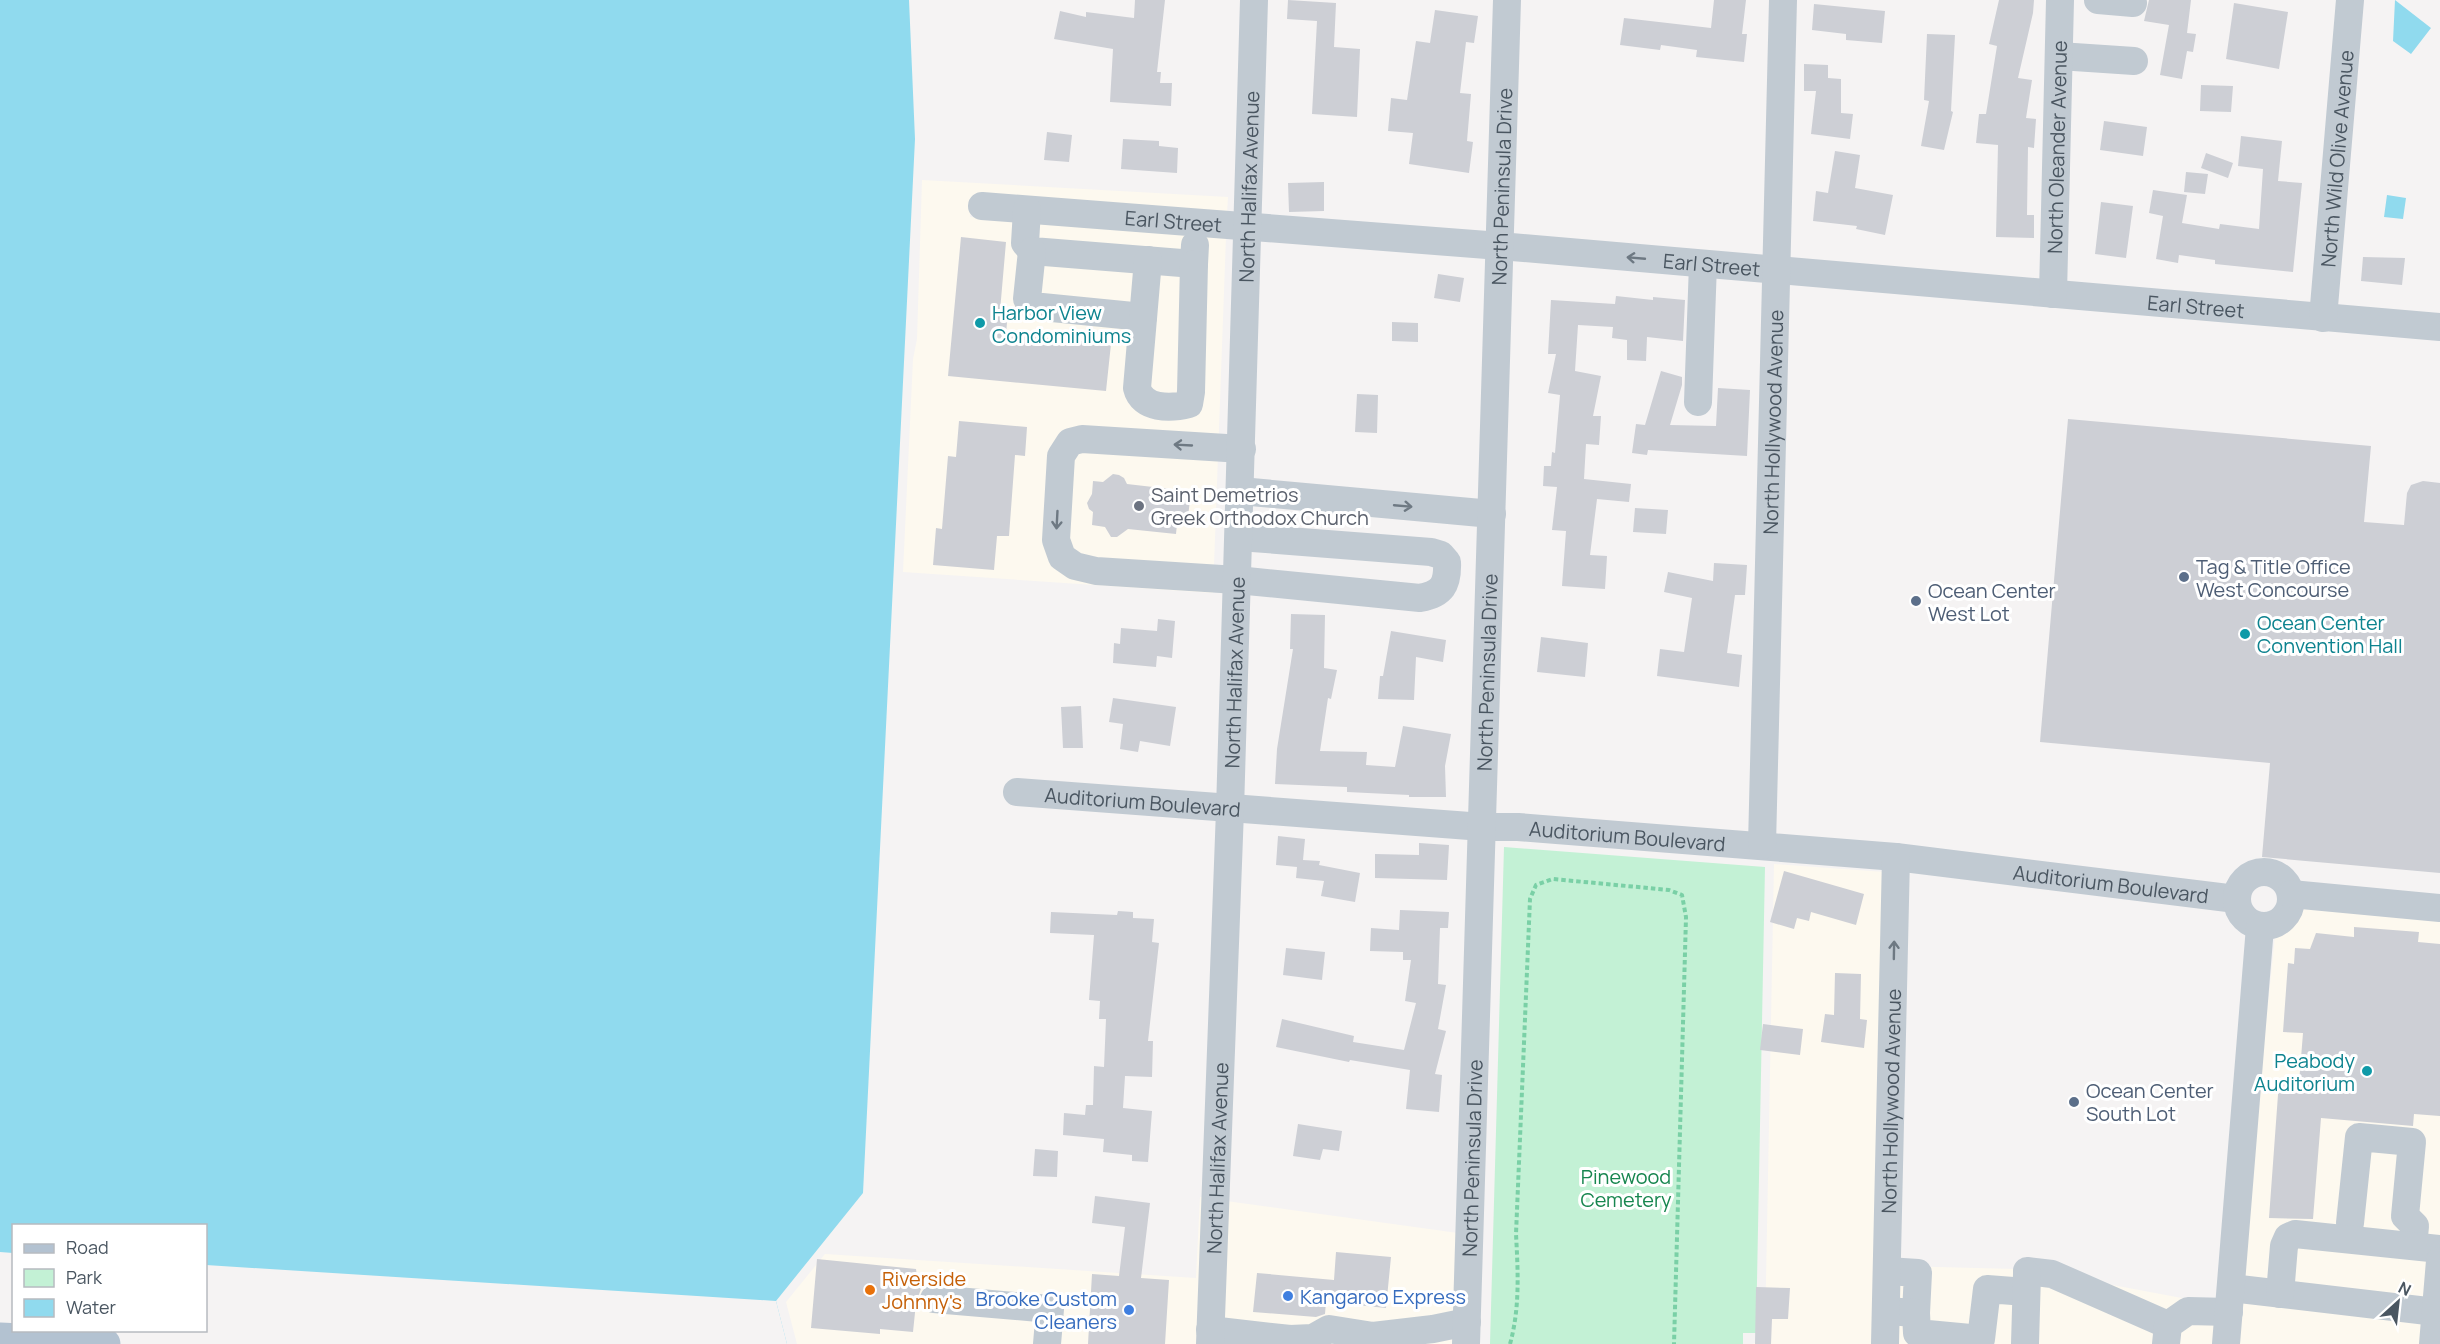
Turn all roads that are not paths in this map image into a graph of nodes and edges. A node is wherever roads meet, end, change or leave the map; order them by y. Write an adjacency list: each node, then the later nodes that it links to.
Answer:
1 (1254, 0): 13 (street, North Halifax Avenue)
2 (1507, 0): 14 (street, North Peninsula Drive)
3 (1783, 0): 19 (street, North Hollywood Avenue)
4 (2060, 0): 8 (street, North Oleander Avenue)
5 (2098, 0): 7 (street)
6 (2350, 0): 22 (street, North Wild Olive Avenue)
7 (2133, 3)
8 (2059, 56): 9 (street); 20 (street, North Oleander Avenue)
9 (2134, 61)
10 (982, 206): 11 (street, Earl Street)
11 (1027, 210): 12 (street, Earl Street); 15 (street)
12 (1197, 223): 13 (street, Earl Street); 17 (street)
13 (1249, 227): 14 (street, Earl Street); 25 (street, North Halifax Avenue)
14 (1500, 246): 18 (street, Earl Street, one-way to 14); 27 (street, North Peninsula Drive)
15 (1032, 251): 16 (street); 21 (street)
16 (1148, 260): 17 (street); 21 (street)
17 (1194, 264): 21 (street)
18 (1703, 264): 19 (street, Earl Street); 24 (street)
19 (1778, 271): 20 (street, Earl Street); 33 (street, North Hollywood Avenue)
20 (2053, 294): 22 (street, Earl Street)
21 (1143, 317)
22 (2323, 318): 23 (street, Earl Street)
23 (2440, 327)
24 (1698, 402)
25 (1242, 449): 26 (street, North Halifax Avenue); 29 (street, one-way to 29)
26 (1240, 491): 27 (street, one-way to 27); 28 (street, North Halifax Avenue)
27 (1492, 514): 32 (street, North Peninsula Drive)
28 (1239, 537): 29 (street, North Halifax Avenue); 29 (street)
29 (1237, 580): 31 (street, North Halifax Avenue)
30 (1017, 792): 31 (street, Auditorium Boulevard)
31 (1230, 810): 32 (street, Auditorium Boulevard); 52 (street, North Halifax Avenue)
32 (1483, 827): 33 (street, Auditorium Boulevard); 50 (street, North Peninsula Drive)
33 (1762, 845): 34 (street, Auditorium Boulevard)
34 (1896, 857): 36 (street, Auditorium Boulevard); 42 (street, North Hollywood Avenue, one-way to 34)
35 (2291, 894): 36 (street); 37 (street); 38 (street)
36 (2236, 899): 38 (street)
37 (2440, 908)
38 (2260, 927): 46 (street)
39 (2350, 1223): 40 (street)
40 (2426, 1247): 44 (street)
41 (2440, 1261): 48 (street)
42 (1887, 1271): 47 (street, North Hollywood Avenue); 49 (street)
43 (2027, 1274): 51 (street); 55 (street); 60 (street)
44 (2280, 1294): 46 (street); 48 (street)
45 (934, 1299): 58 (street)
46 (2230, 1300): 51 (street); 61 (street)
47 (1886, 1311): 49 (street); 59 (street, North Hollywood Avenue)
48 (2436, 1312): 62 (street)
49 (1916, 1313): 55 (street)
50 (1467, 1333): 54 (street)
51 (2167, 1335)
52 (1210, 1337): 56 (street)
53 (0, 1340): 57 (main road)
54 (1372, 1340): 56 (street)
55 (1937, 1340)
56 (1289, 1341)
57 (104, 1344)
58 (1047, 1344)
59 (1885, 1344)
60 (2025, 1344)
61 (2230, 1344)
62 (2433, 1344)

